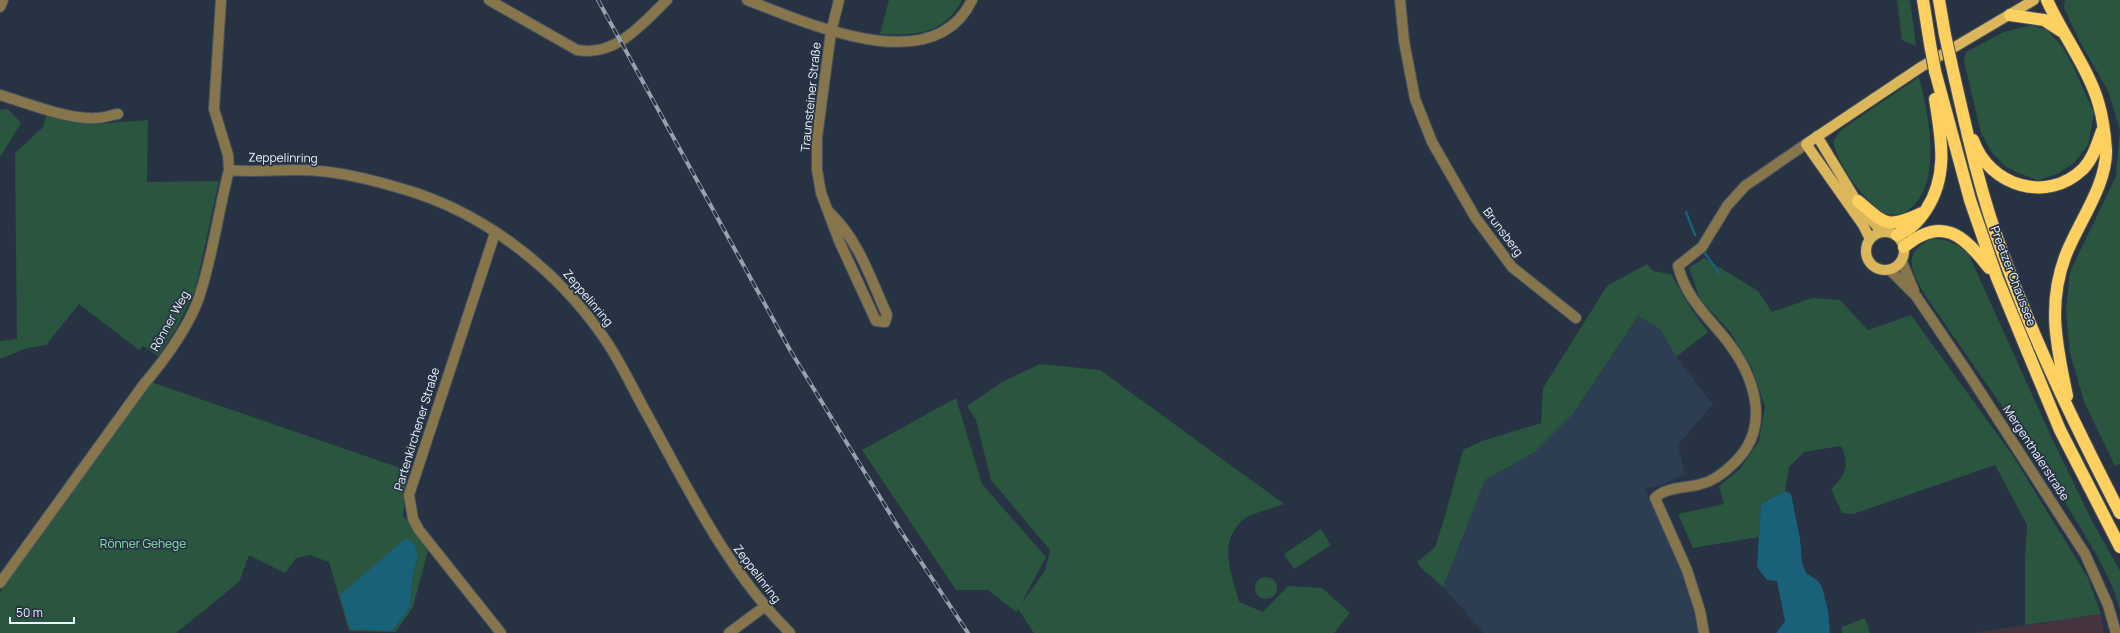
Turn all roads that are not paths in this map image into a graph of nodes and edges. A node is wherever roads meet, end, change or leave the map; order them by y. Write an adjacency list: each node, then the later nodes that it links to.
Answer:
1 (3, 0): 13 (street)
2 (221, 0): 24 (street, Rönner Weg)
3 (489, 0): 4 (street)
4 (667, 0)
5 (747, 0): 16 (street)
6 (839, 0): 16 (street, Traunsteiner Straße)
7 (972, 0): 16 (street)
8 (1400, 0): 37 (street, Brunsberg)
9 (1923, 0): 17 (highway, Preetzer Chaussee, bridge)
10 (1939, 0): 19 (highway, Preetzer Chaussee, bridge)
11 (2034, 0): 14 (main road)
12 (2047, 0): 15 (highway)
13 (0, 8)
14 (2010, 15): 15 (highway); 22 (main road)
15 (2062, 31): 21 (highway)
16 (831, 32): 26 (street, Traunsteiner Straße)
17 (1935, 71): 27 (highway); 35 (highway, Preetzer Chaussee)
18 (0, 95): 20 (street)
19 (1959, 98): 21 (highway); 38 (highway, Preetzer Chaussee)
20 (118, 114)
21 (2103, 130): 38 (highway)
22 (1817, 136): 23 (main road); 25 (main road)
23 (1806, 144): 31 (main road); 46 (street)
24 (228, 170): 29 (street, Zeppelinring); 41 (street, Rönner Weg)
25 (1858, 201): 27 (highway); 28 (main road)
26 (829, 212): 26 (street, Traunsteiner Straße)
27 (1925, 212): 30 (highway)
28 (1882, 232): 30 (main road); 31 (main road)
29 (495, 233): 42 (street, Zeppelinring); 43 (street, Partenkirchener Straße)
30 (1897, 235): 32 (main road)
31 (1870, 240): 34 (main road)
32 (1904, 247): 33 (main road); 35 (highway)
33 (1902, 262): 34 (main road); 36 (street, Mergenthalerstraße)
34 (1891, 270): 36 (street, Mergenthalerstraße)
35 (1997, 278): 40 (highway, Preetzer Chaussee)
36 (1916, 296): 47 (street, Mergenthalerstraße)
37 (1576, 318)
38 (2072, 419): 39 (highway, Preetzer Chaussee)
39 (2120, 513)
40 (2120, 547)
41 (0, 583)
42 (764, 607): 44 (street); 45 (street, Zeppelinring)
43 (501, 633)
44 (729, 633)
45 (790, 633)
46 (1704, 633)
47 (2116, 633)

